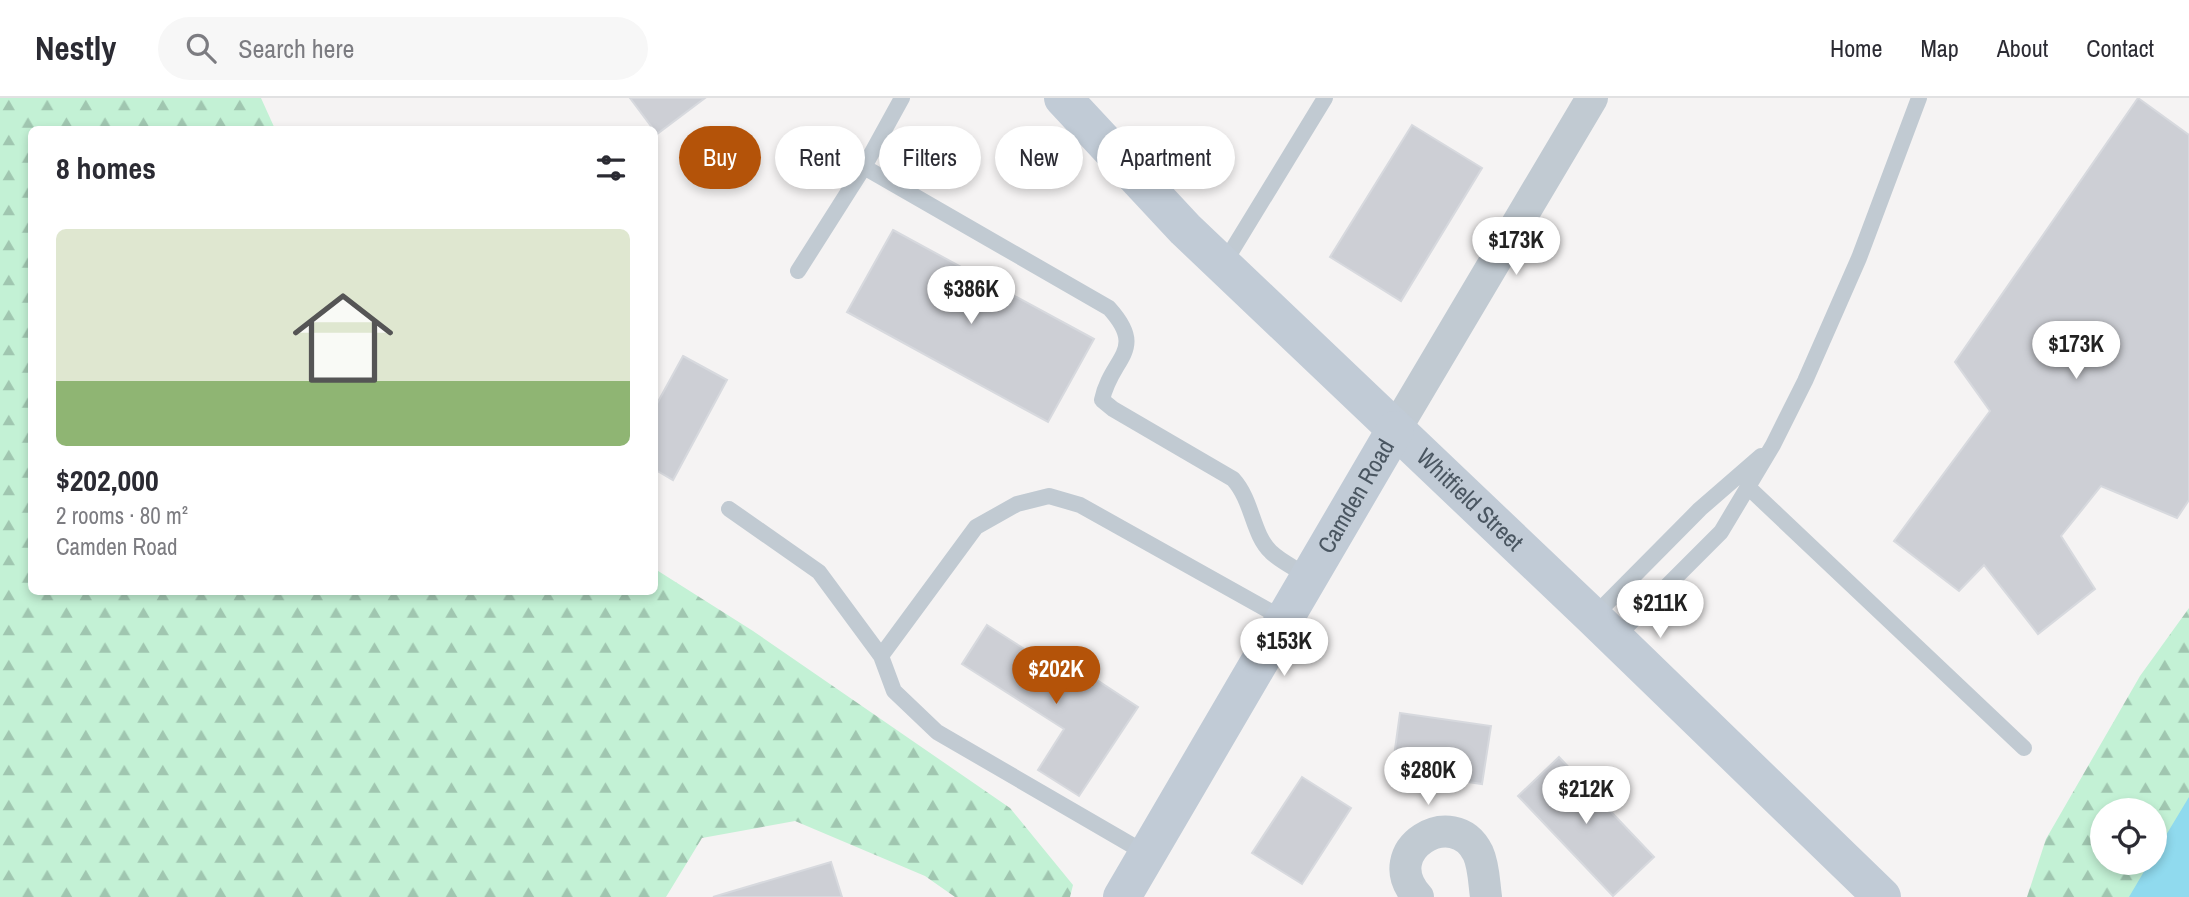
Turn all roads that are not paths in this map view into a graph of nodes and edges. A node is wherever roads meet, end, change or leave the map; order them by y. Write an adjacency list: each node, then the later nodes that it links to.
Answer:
1 (902, 98): 6 (lane)
2 (1063, 98): 9 (main road, Whitfield Street)
3 (1325, 98): 9 (lane)
4 (1592, 98): 11 (street, Camden Road)
5 (1919, 98): 12 (lane)
6 (865, 165)
7 (865, 168): 15 (lane)
8 (850, 189): 10 (lane)
9 (1223, 265): 11 (main road, Whitfield Street)
10 (798, 271)
11 (1395, 430): 15 (main road, Camden Road); 17 (main road, Whitfield Street)
12 (1773, 445): 13 (lane); 17 (lane)
13 (1748, 487): 17 (lane); 19 (lane)
14 (729, 509): 18 (lane)
15 (1309, 577): 16 (main road, Camden Road)
16 (1284, 619): 18 (lane); 20 (main road, Camden Road)
17 (1604, 627): 21 (main road, Whitfield Street)
18 (881, 656): 20 (lane)
19 (2024, 748)
20 (1147, 854): 22 (main road, Camden Road)
21 (1872, 894)
22 (1122, 897)
23 (1418, 897): 24 (street)
24 (1486, 897)

